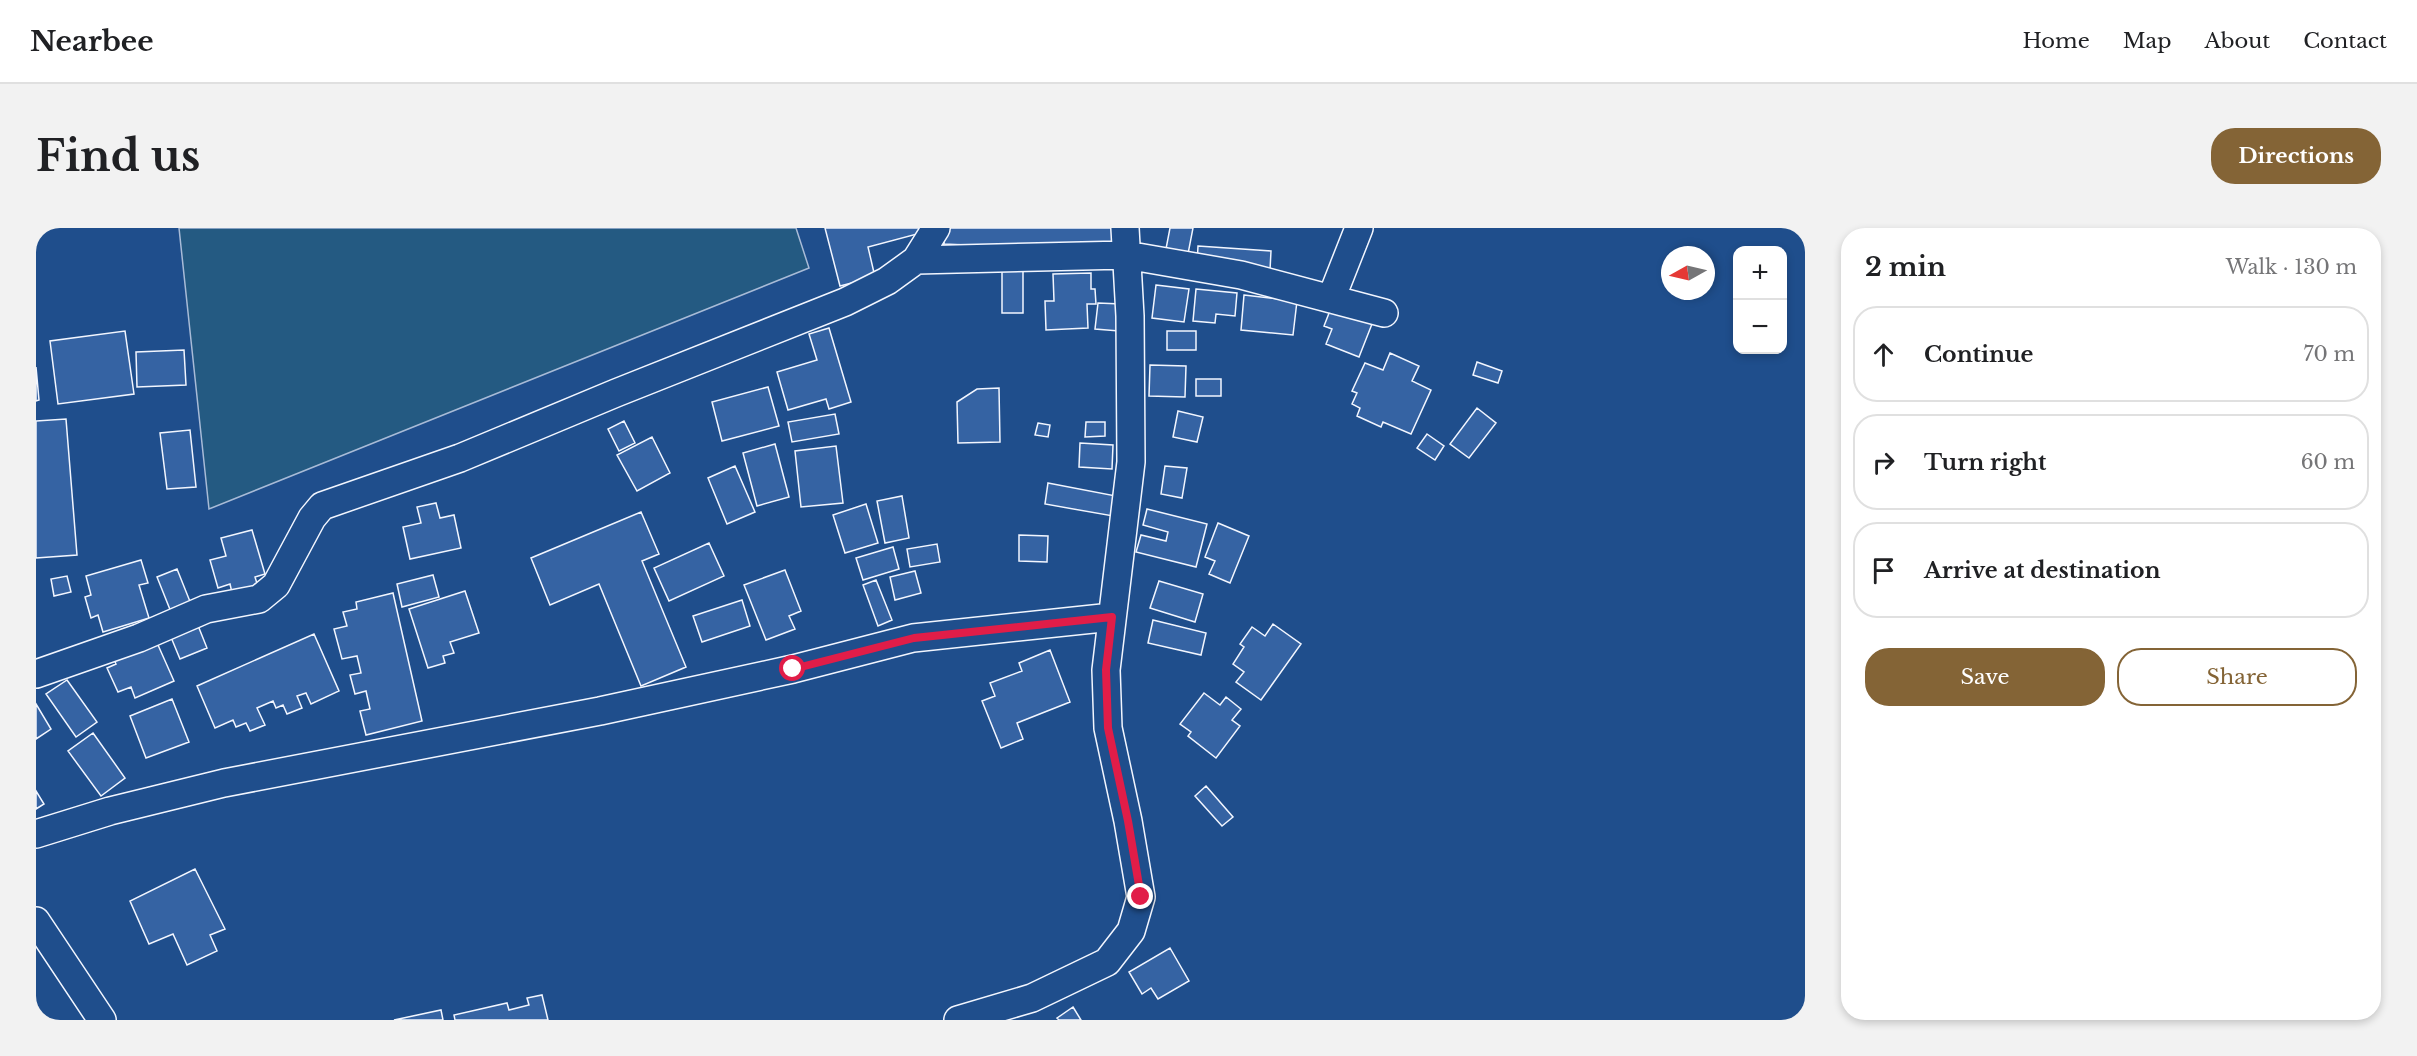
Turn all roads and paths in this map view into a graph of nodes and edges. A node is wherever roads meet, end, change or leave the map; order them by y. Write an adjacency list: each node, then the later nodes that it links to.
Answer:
1 (936, 228): 5 (street)
2 (1125, 228): 4 (street)
3 (1359, 228): 6 (street)
4 (1126, 255): 5 (street); 6 (street); 8 (street)
5 (916, 260): 9 (street)
6 (1331, 299): 7 (street)
7 (1384, 313)
8 (1112, 617): 10 (street); 12 (street)
9 (38, 669)
10 (36, 834)
11 (36, 921): 13 (street)
12 (1036, 1009): 14 (street)
13 (102, 1020)
14 (958, 1020)

